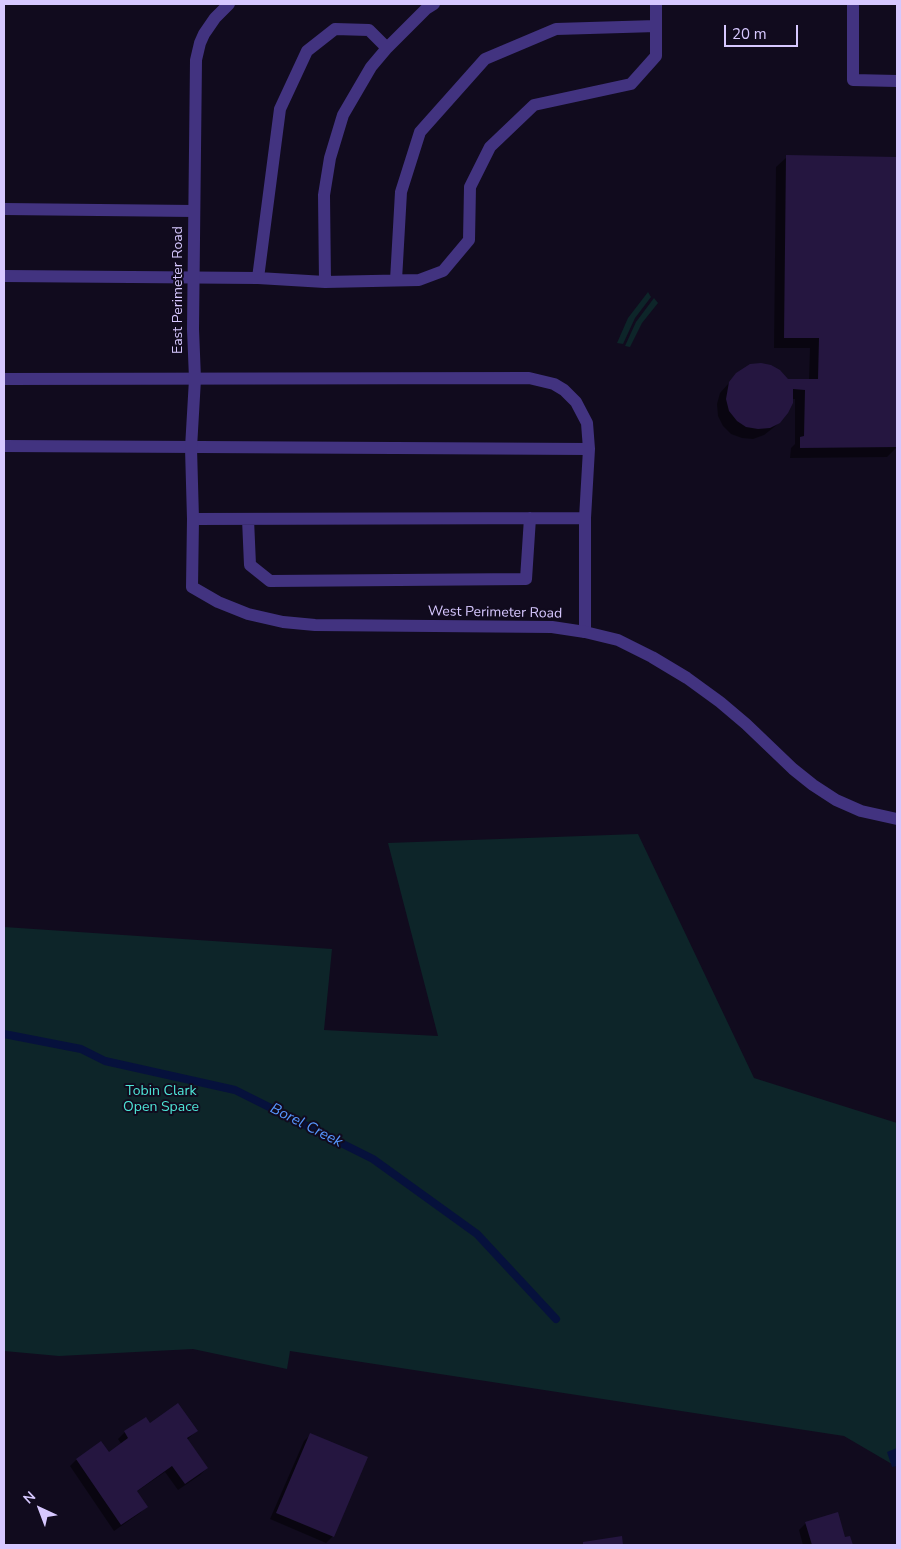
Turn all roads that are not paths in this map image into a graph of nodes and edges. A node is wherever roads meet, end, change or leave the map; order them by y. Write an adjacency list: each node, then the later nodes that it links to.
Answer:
1 (229, 4): 9 (street, East Perimeter Road)
2 (434, 4): 6 (street)
3 (656, 4): 5 (street)
4 (853, 4): 7 (street)
5 (656, 26): 13 (street); 13 (street)
6 (387, 48): 12 (street); 14 (street)
7 (897, 81)
8 (4, 209): 9 (street)
9 (194, 211): 11 (street, East Perimeter Road)
10 (4, 276): 11 (street)
11 (193, 278): 12 (street); 16 (street, East Perimeter Road)
12 (258, 278): 14 (street)
13 (396, 280): 14 (street)
14 (325, 282)
15 (4, 379): 16 (street)
16 (195, 380): 18 (street, East Perimeter Road); 19 (street)
17 (4, 446): 18 (street)
18 (191, 448): 19 (street); 22 (street, East Perimeter Road)
19 (589, 449): 21 (street)
20 (530, 518): 21 (street); 23 (street); 23 (street)
21 (584, 518): 25 (street)
22 (193, 519): 23 (street); 24 (street, East Perimeter Road)
23 (248, 519)
24 (192, 587): 25 (street, West Perimeter Road)
25 (585, 632): 26 (street, West Perimeter Road)
26 (897, 819)

